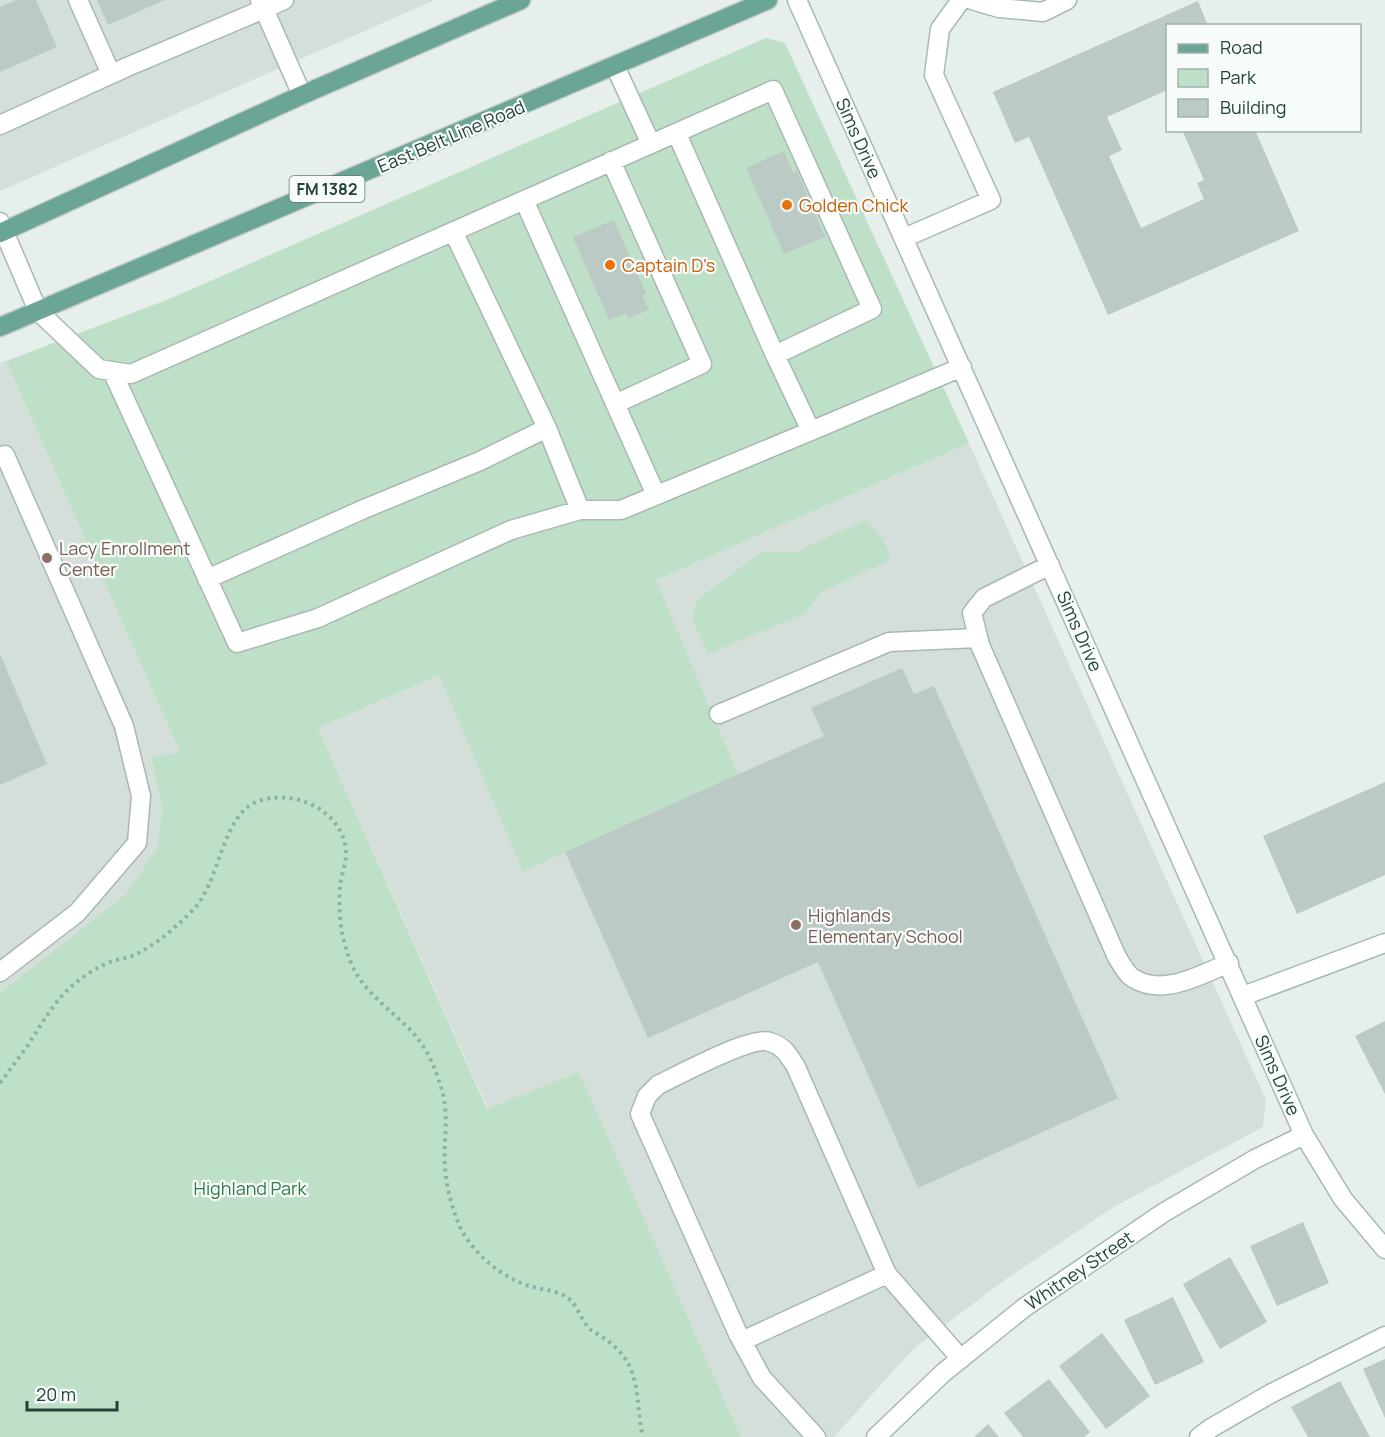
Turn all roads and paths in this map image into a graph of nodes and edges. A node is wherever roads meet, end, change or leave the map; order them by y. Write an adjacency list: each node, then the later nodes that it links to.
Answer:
1 (78, 0): 11 (street)
2 (284, 0): 9 (street)
3 (521, 0): 12 (main road)
4 (768, 0): 10 (main road, East Belt Line Road / FM 1382)
5 (797, 0): 20 (street, Sims Drive)
6 (961, 0): 20 (street)
7 (972, 0): 8 (street)
8 (1067, 0)
9 (262, 4): 11 (street); 12 (street)
10 (615, 66): 15 (street); 21 (main road, East Belt Line Road / FM 1382)
11 (111, 74): 13 (street)
12 (302, 94): 18 (main road)
13 (0, 125)
14 (677, 134): 15 (street); 23 (street); 23 (street)
15 (651, 144): 16 (street)
16 (611, 161): 17 (street); 26 (street)
17 (524, 200): 19 (street); 26 (street)
18 (1, 228): 21 (street)
19 (454, 233): 25 (street); 27 (street)
20 (904, 238): 24 (street, Sims Drive)
21 (38, 311): 22 (main road, East Belt Line Road / FM 1382); 25 (street)
22 (0, 327)
23 (775, 355): 28 (street)
24 (962, 367): 28 (street); 32 (street, Sims Drive)
25 (112, 371): 33 (street)
26 (615, 404): 30 (street)
27 (548, 428): 31 (street); 33 (street)
28 (812, 431): 30 (street)
29 (2, 453): 38 (street)
30 (656, 495): 31 (street)
31 (580, 510): 33 (street)
32 (1050, 565): 34 (street); 37 (street, Sims Drive)
33 (207, 579)
34 (978, 638): 35 (street); 37 (street)
35 (719, 714)
36 (1385, 943): 39 (street)
37 (1228, 963): 39 (street, Sims Drive)
38 (0, 972)
39 (1243, 996): 41 (street, Sims Drive)
40 (0, 1083): 47 (path)
41 (1304, 1135): 42 (street, Sims Drive); 46 (street, Whitney Street)
42 (1385, 1249)
43 (887, 1274): 45 (street); 45 (street); 46 (street)
44 (1385, 1335): 50 (street)
45 (742, 1341): 48 (street)
46 (960, 1359): 49 (street, Whitney Street)
47 (643, 1437)
48 (816, 1437)
49 (876, 1437)
50 (1199, 1437)

